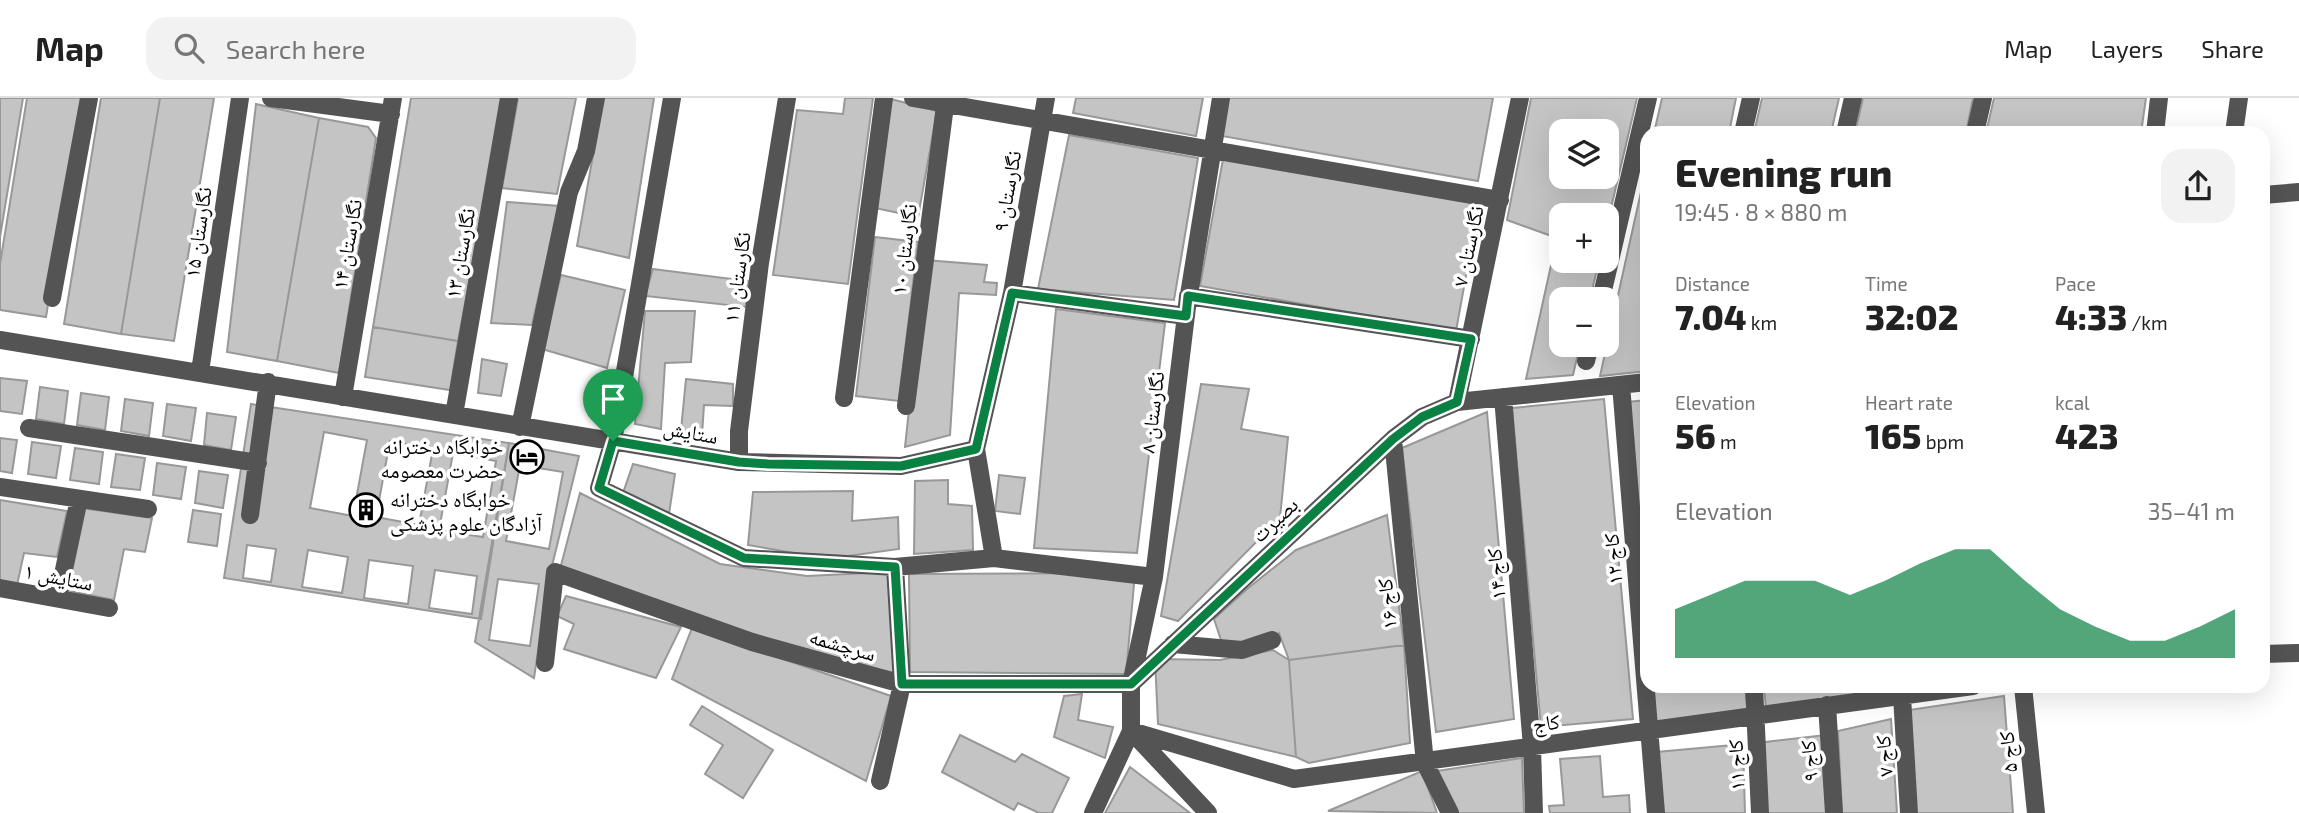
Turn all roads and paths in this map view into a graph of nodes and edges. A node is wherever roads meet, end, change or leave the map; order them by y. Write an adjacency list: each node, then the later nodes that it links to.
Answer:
1 (89, 98): 36 (street)
2 (240, 98): 40 (street, نگارستان ۱۵)
3 (271, 98): 20 (street)
4 (509, 98): 49 (street, نگارستان ۱۳)
5 (596, 98): 50 (street)
6 (672, 98): 53 (street)
7 (787, 98): 55 (street, نگارستان ۱۱)
8 (884, 98): 46 (street)
9 (913, 98): 19 (street)
10 (1046, 98): 21 (street, نگارستان ۹)
11 (1220, 98): 29 (street)
12 (1520, 98): 32 (street, نگارستان ۷)
13 (1648, 98): 22 (street)
14 (1751, 98): 23 (street)
15 (1853, 98): 24 (street)
16 (1983, 98): 25 (street)
17 (2159, 98): 26 (street)
18 (2239, 98): 27 (street)
19 (945, 102): 21 (street); 48 (street, نگارستان ۱۰)
20 (392, 106): 44 (street, نگارستان ۱۴)
21 (1042, 120): 29 (street); 34 (street, نگارستان ۹)
22 (1641, 126)
23 (1745, 126)
24 (1847, 126)
25 (1977, 126)
26 (2156, 126)
27 (2235, 126)
28 (1640, 132): 33 (street)
29 (1211, 148): 32 (street); 35 (street)
30 (2299, 192): 31 (street)
31 (2270, 194)
32 (1500, 200): 38 (street, نگارستان ۷)
33 (1604, 287)
34 (1012, 293): 37 (street); 54 (street)
35 (1188, 296): 37 (street, نگارستان ۸); 38 (street)
36 (52, 298)
37 (1186, 316): 63 (street, نگارستان ۸)
38 (1471, 339): 47 (street, نگارستان ۷)
39 (0, 340): 40 (street, ستایش)
40 (200, 372): 41 (street, ستایش)
41 (268, 383): 44 (street, ستایش); 56 (street)
42 (1640, 383): 43 (street, بصیرت)
43 (1621, 385): 45 (street, بصیرت); 67 (street, کاج ۱۲)
44 (343, 397): 49 (street, ستایش)
45 (1503, 397): 47 (street, بصیرت); 85 (street, کاج ۱۴)
46 (844, 398)
47 (1457, 402): 52 (street, بصیرت)
48 (906, 406)
49 (454, 415): 50 (street, ستایش)
50 (520, 427): 53 (street, ستایش)
51 (29, 428): 56 (street)
52 (1393, 439): 69 (street, بصیرت); 86 (street, کاج ۱۶)
53 (613, 441): 55 (street, ستایش); 62 (street)
54 (976, 449): 55 (street, ستایش); 61 (street)
55 (739, 462)
56 (258, 463): 60 (street)
57 (0, 487): 58 (street)
58 (79, 499): 59 (street); 65 (street)
59 (148, 509)
60 (250, 515)
61 (994, 558): 62 (street); 63 (street)
62 (895, 567): 73 (street)
63 (1154, 577): 74 (street, نگارستان ۸)
64 (0, 587): 65 (street, ستایش ۱)
65 (58, 598): 66 (street, ستایش ۱)
66 (109, 608)
67 (1640, 628)
68 (1272, 640): 69 (street)
69 (1173, 644): 74 (street, بصیرت)
70 (2299, 653): 71 (street)
71 (2270, 654)
72 (545, 663): 73 (street, سرچشمه)
73 (902, 684): 74 (street, سرچشمه); 87 (street)
74 (1131, 684): 84 (street, نگارستان ۸)
75 (1645, 693): 83 (street, کاج ۱۲)
76 (1754, 693): 82 (street, کاج ۱۱)
77 (1922, 693): 80 (street, کاج)
78 (2024, 693): 96 (street, کاج ۵)
79 (1853, 694): 80 (street, کاج); 81 (street, کاج)
80 (1902, 696): 95 (street, کاج ۷)
81 (1827, 705): 82 (street, کاج); 94 (street, کاج ۹)
82 (1756, 716): 83 (street, کاج); 93 (street, کاج ۱۱)
83 (1648, 730): 85 (street, کاج); 92 (street, کاج ۱۲)
84 (1131, 731): 86 (street, کاج); 88 (street); 89 (street)
85 (1532, 747): 86 (street, کاج); 91 (street, کاج ۱۴)
86 (1425, 763): 90 (street)
87 (880, 781)
88 (1093, 813)
89 (1208, 813)
90 (1450, 813)
91 (1534, 813)
92 (1656, 813)
93 (1760, 813)
94 (1834, 813)
95 (1909, 813)
96 (2036, 813)

